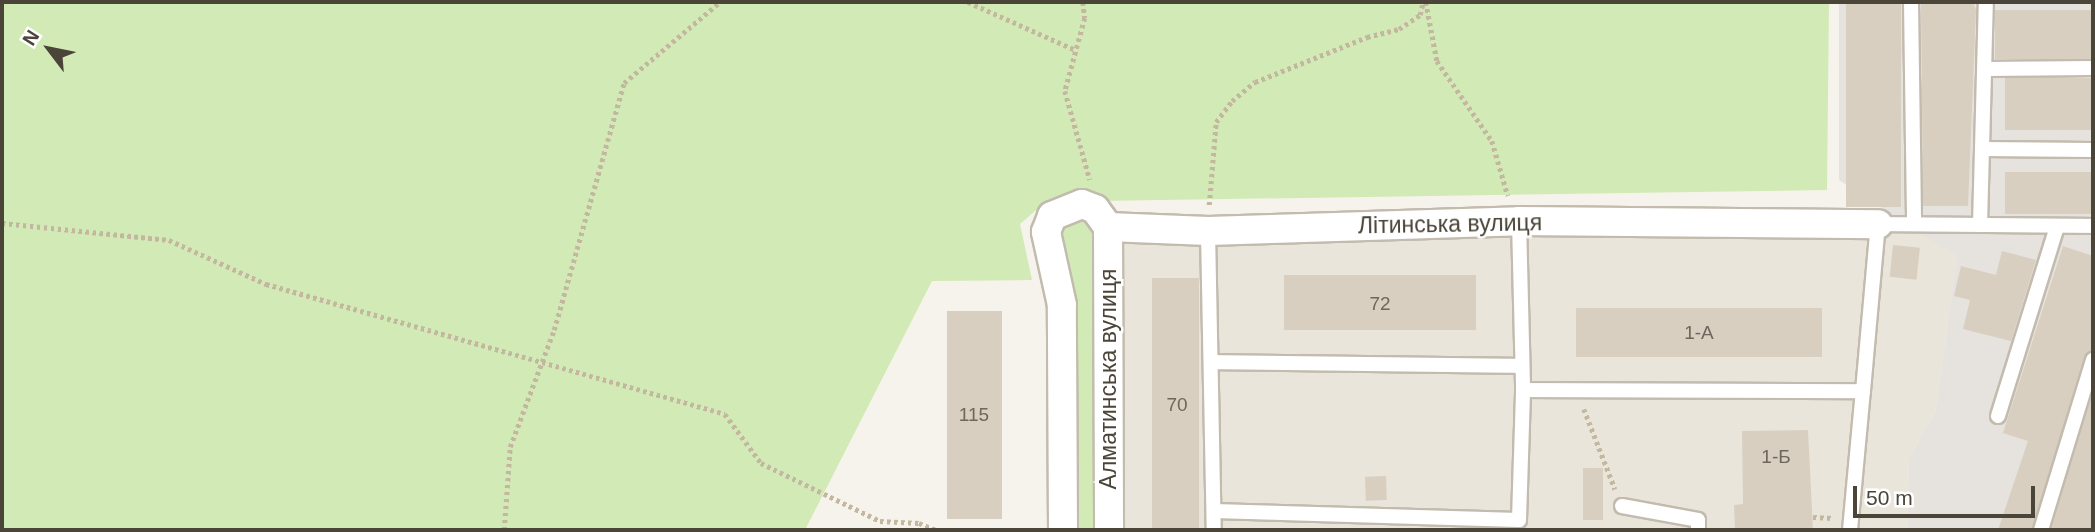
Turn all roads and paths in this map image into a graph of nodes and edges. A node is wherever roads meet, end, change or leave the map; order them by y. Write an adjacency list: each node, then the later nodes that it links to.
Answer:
1 (720, 2): 24 (path)
2 (968, 2): 7 (path)
3 (1083, 2): 7 (path)
4 (1424, 2): 13 (path); 21 (path)
5 (1911, 2): 16 (lane)
6 (1986, 2): 9 (lane)
7 (1076, 50): 12 (path)
8 (2093, 68): 9 (lane)
9 (1984, 69): 10 (lane)
10 (1982, 149): 11 (lane); 17 (lane)
11 (2093, 150)
12 (1093, 188)
13 (1515, 221): 15 (street, Літинська вулиця); 21 (street, Літинська вулиця); 25 (lane)
14 (2, 223): 24 (path)
15 (1878, 224): 16 (lane); 28 (lane)
16 (1914, 224): 17 (lane)
17 (1980, 225): 18 (lane)
18 (2057, 226): 19 (lane); 29 (lane)
19 (2093, 226)
20 (1108, 227): 21 (street, Літинська вулиця); 35 (street, Алматинська вулиця); 36 (street, Алматинська вулиця)
21 (1208, 231): 23 (lane)
22 (2093, 360): 40 (lane)
23 (1211, 362): 25 (lane); 31 (lane)
24 (538, 364): 33 (path); 34 (path)
25 (1522, 366): 26 (lane)
26 (1523, 390): 27 (lane); 32 (lane)
27 (1577, 390): 28 (lane); 30 (path)
28 (1863, 391): 39 (lane)
29 (1998, 416)
30 (1622, 506): 38 (lane)
31 (1214, 512): 32 (lane); 37 (lane)
32 (1447, 524)
33 (505, 530)
34 (936, 530)
35 (1063, 530)
36 (1109, 530)
37 (1214, 530)
38 (1698, 530)
39 (1850, 530)
40 (2041, 530)

